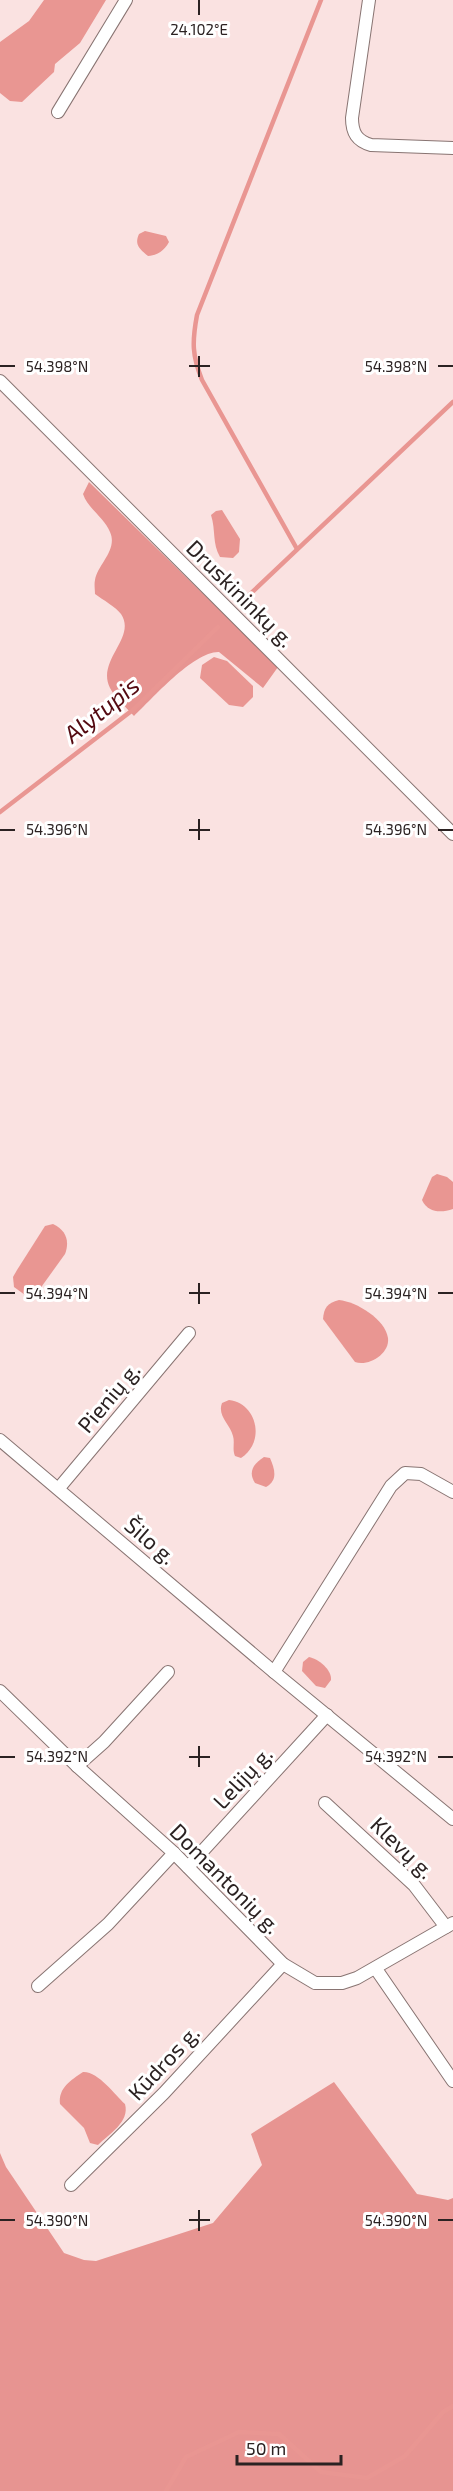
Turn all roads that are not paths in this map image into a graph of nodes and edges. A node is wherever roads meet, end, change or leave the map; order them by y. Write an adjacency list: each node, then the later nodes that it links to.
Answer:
1 (126, 0): 3 (street)
2 (369, 0): 4 (street)
3 (58, 112)
4 (453, 148)
5 (1, 385): 6 (street, Druskininkų g.)
6 (453, 834)
7 (189, 1333): 9 (street, Pienių g.)
8 (0, 1440): 9 (street, Šilo g.)
9 (59, 1488): 12 (street, Šilo g.)
10 (453, 1492): 12 (street)
11 (168, 1672): 15 (street)
12 (274, 1672): 14 (street, Šilo g.)
13 (0, 1691): 15 (street, Domantonių g.)
14 (327, 1715): 17 (street, Šilo g.); 19 (street, Lelijų g.)
15 (77, 1766): 18 (street, Domantonių g.)
16 (325, 1803): 20 (street, Klevų g.)
17 (453, 1819)
18 (174, 1853): 19 (street, Domantonių g.); 23 (street)
19 (188, 1867): 21 (street, Domantonių g.)
20 (450, 1925): 22 (street, Domantonių g.)
21 (283, 1964): 22 (street, Domantonių g.); 25 (street, Kūdros g.)
22 (376, 1969): 24 (street)
23 (38, 1986)
24 (453, 2081)
25 (71, 2186)

